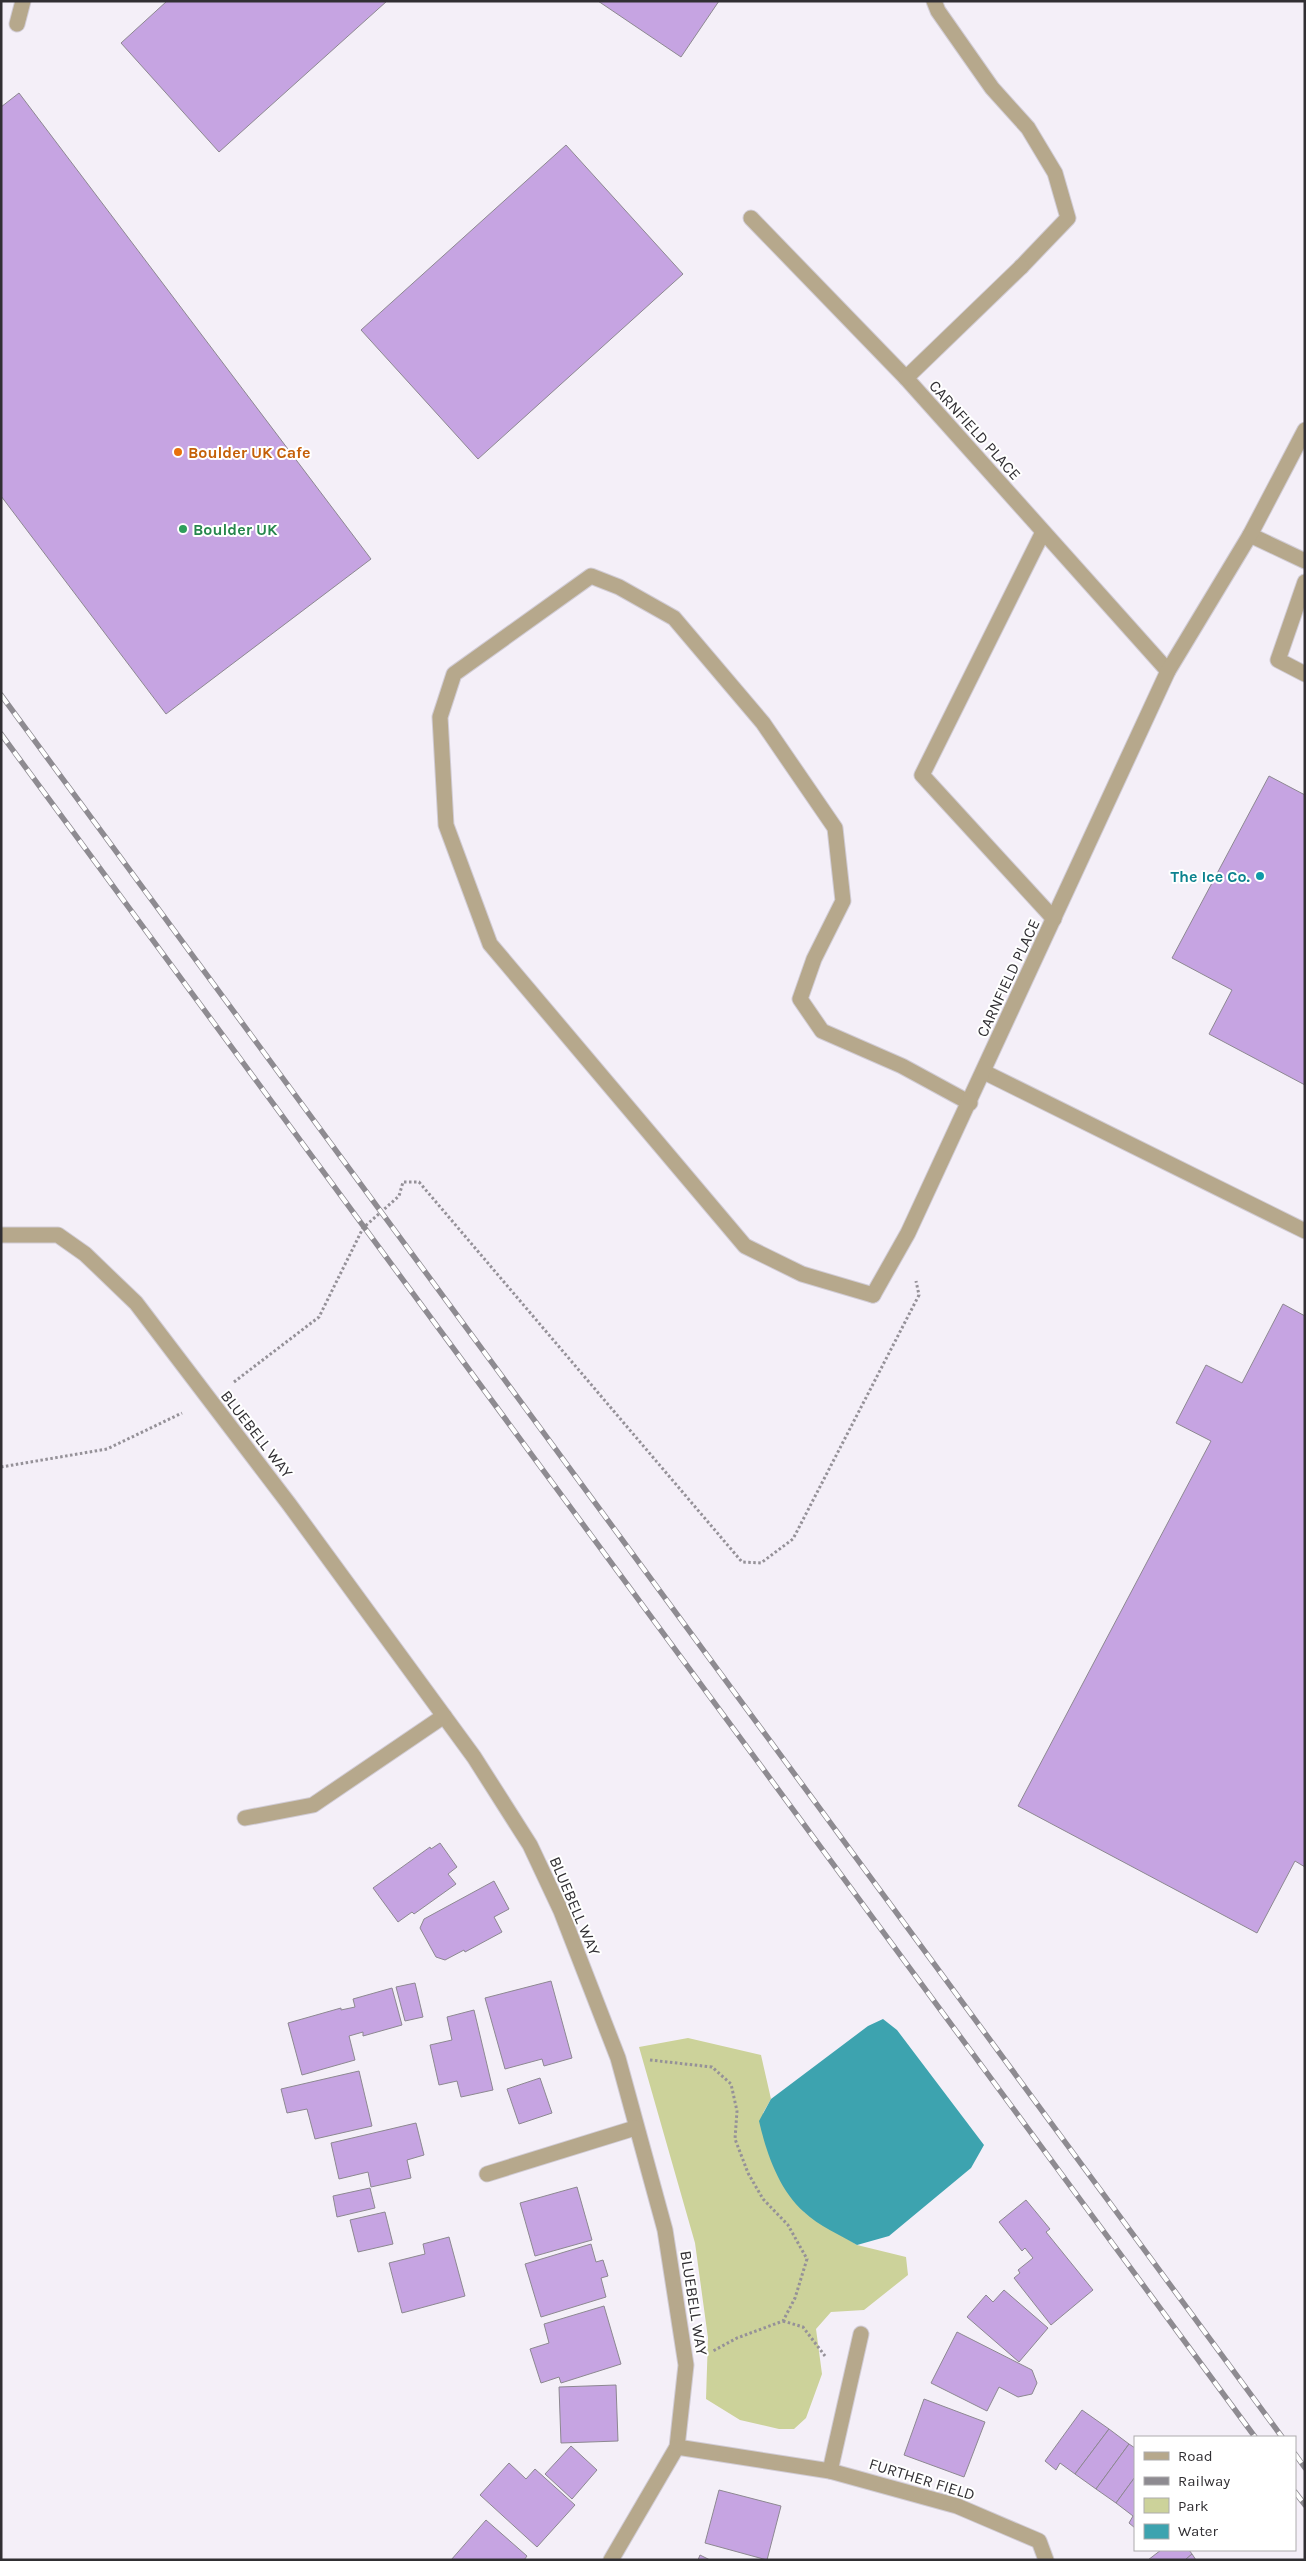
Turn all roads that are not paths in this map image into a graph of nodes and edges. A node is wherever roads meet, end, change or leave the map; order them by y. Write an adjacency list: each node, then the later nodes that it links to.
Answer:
1 (24, 1): 3 (street)
2 (934, 1): 5 (street)
3 (17, 24)
4 (751, 218): 5 (street, CARNFIELD PLACE)
5 (906, 378): 7 (street, CARNFIELD PLACE)
6 (1305, 430): 8 (street, CARNFIELD PLACE)
7 (1043, 532): 11 (street, CARNFIELD PLACE); 13 (street)
8 (1250, 535): 9 (street); 11 (street, CARNFIELD PLACE)
9 (1305, 561)
10 (1305, 582): 12 (street)
11 (1168, 671): 13 (street, CARNFIELD PLACE)
12 (1305, 674)
13 (1054, 918): 14 (street, CARNFIELD PLACE)
14 (984, 1072): 15 (street, CARNFIELD PLACE); 16 (street)
15 (970, 1103): 15 (street, CARNFIELD PLACE)
16 (1305, 1231)
17 (1, 1235): 18 (street, BLUEBELL WAY)
18 (444, 1716): 19 (street); 20 (street, BLUEBELL WAY)
19 (245, 1818)
20 (635, 2128): 21 (street); 23 (street, BLUEBELL WAY)
21 (487, 2174)
22 (861, 2334): 24 (street)
23 (677, 2447): 24 (street, FURTHER FIELD); 25 (street, BLUEBELL WAY)
24 (830, 2471): 26 (street, FURTHER FIELD)
25 (611, 2560)
26 (1046, 2560)

